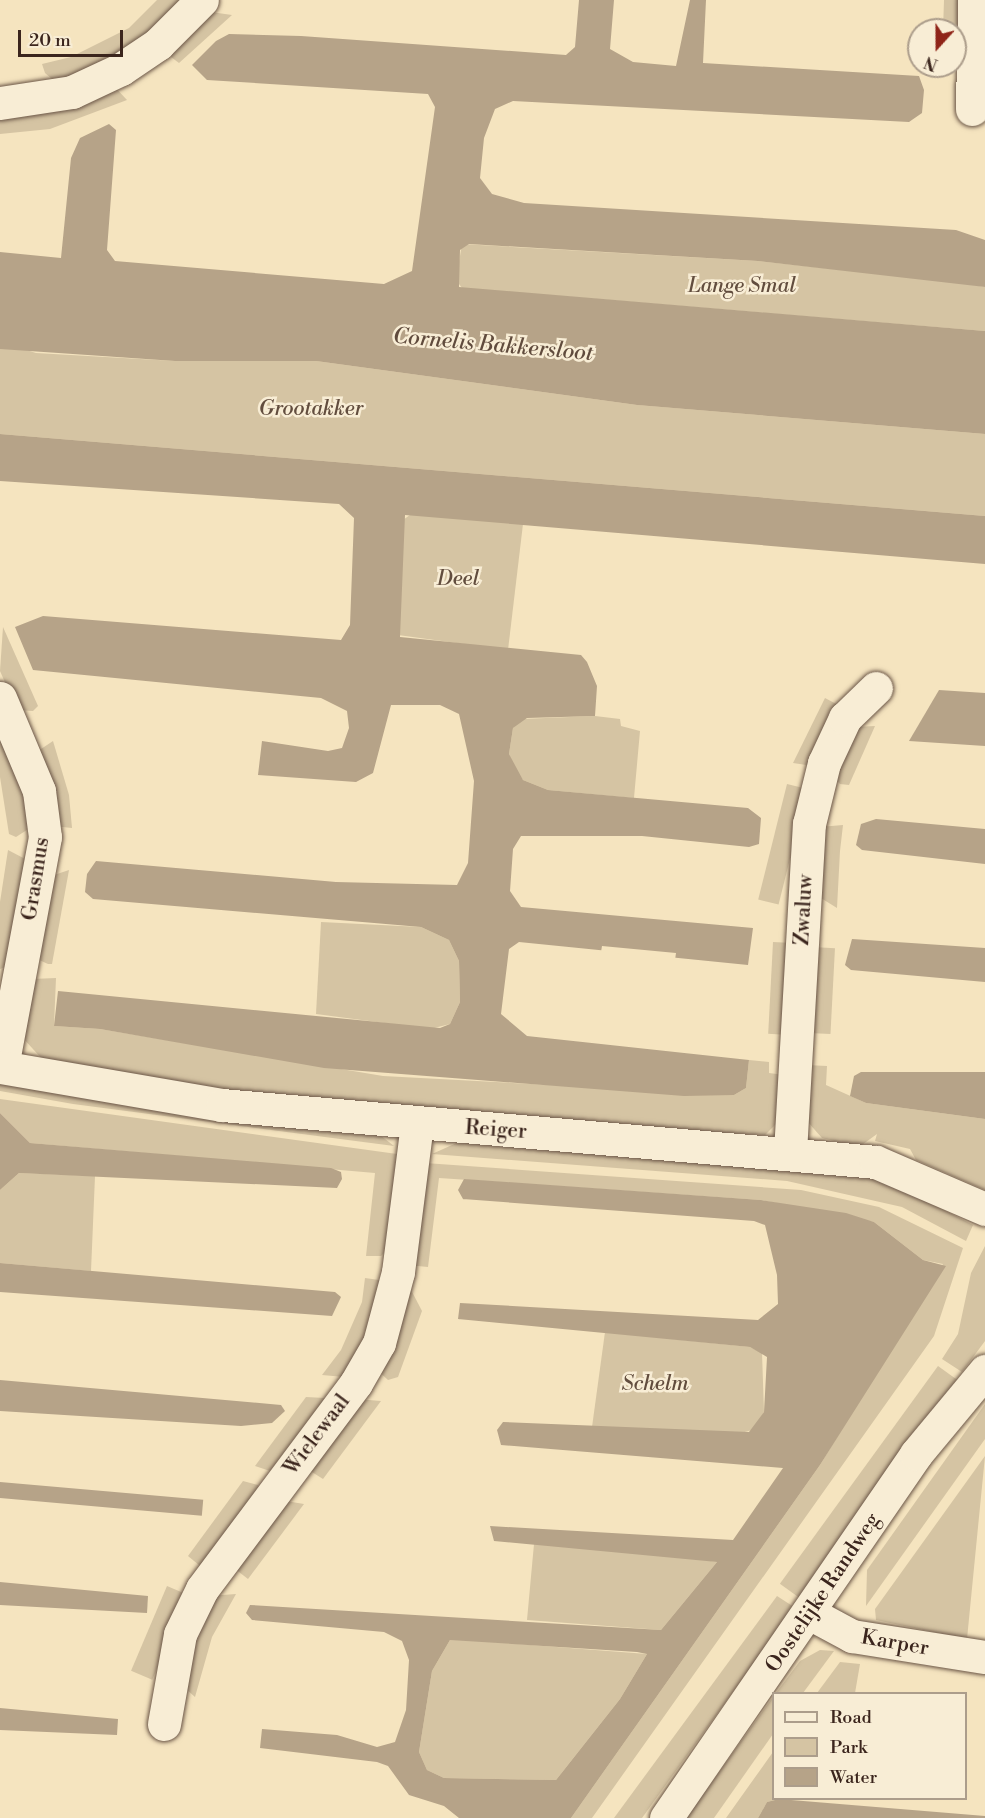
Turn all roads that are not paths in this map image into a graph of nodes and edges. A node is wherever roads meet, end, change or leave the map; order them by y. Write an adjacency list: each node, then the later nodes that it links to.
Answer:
1 (202, 0): 3 (street)
2 (974, 0): 4 (street)
3 (0, 103)
4 (972, 109)
5 (876, 688): 9 (street, Zwaluw)
6 (0, 698): 7 (street, Grasmus)
7 (1, 1067): 8 (street, Reiger)
8 (417, 1124): 9 (street, Reiger); 14 (street, Wielewaal)
9 (790, 1152): 10 (street, Reiger)
10 (985, 1209)
11 (985, 1371): 12 (street, Oostelijke Randweg)
12 (811, 1614): 13 (street, Karper); 15 (street, Oostelijke Randweg)
13 (985, 1657)
14 (164, 1724)
15 (666, 1818)

